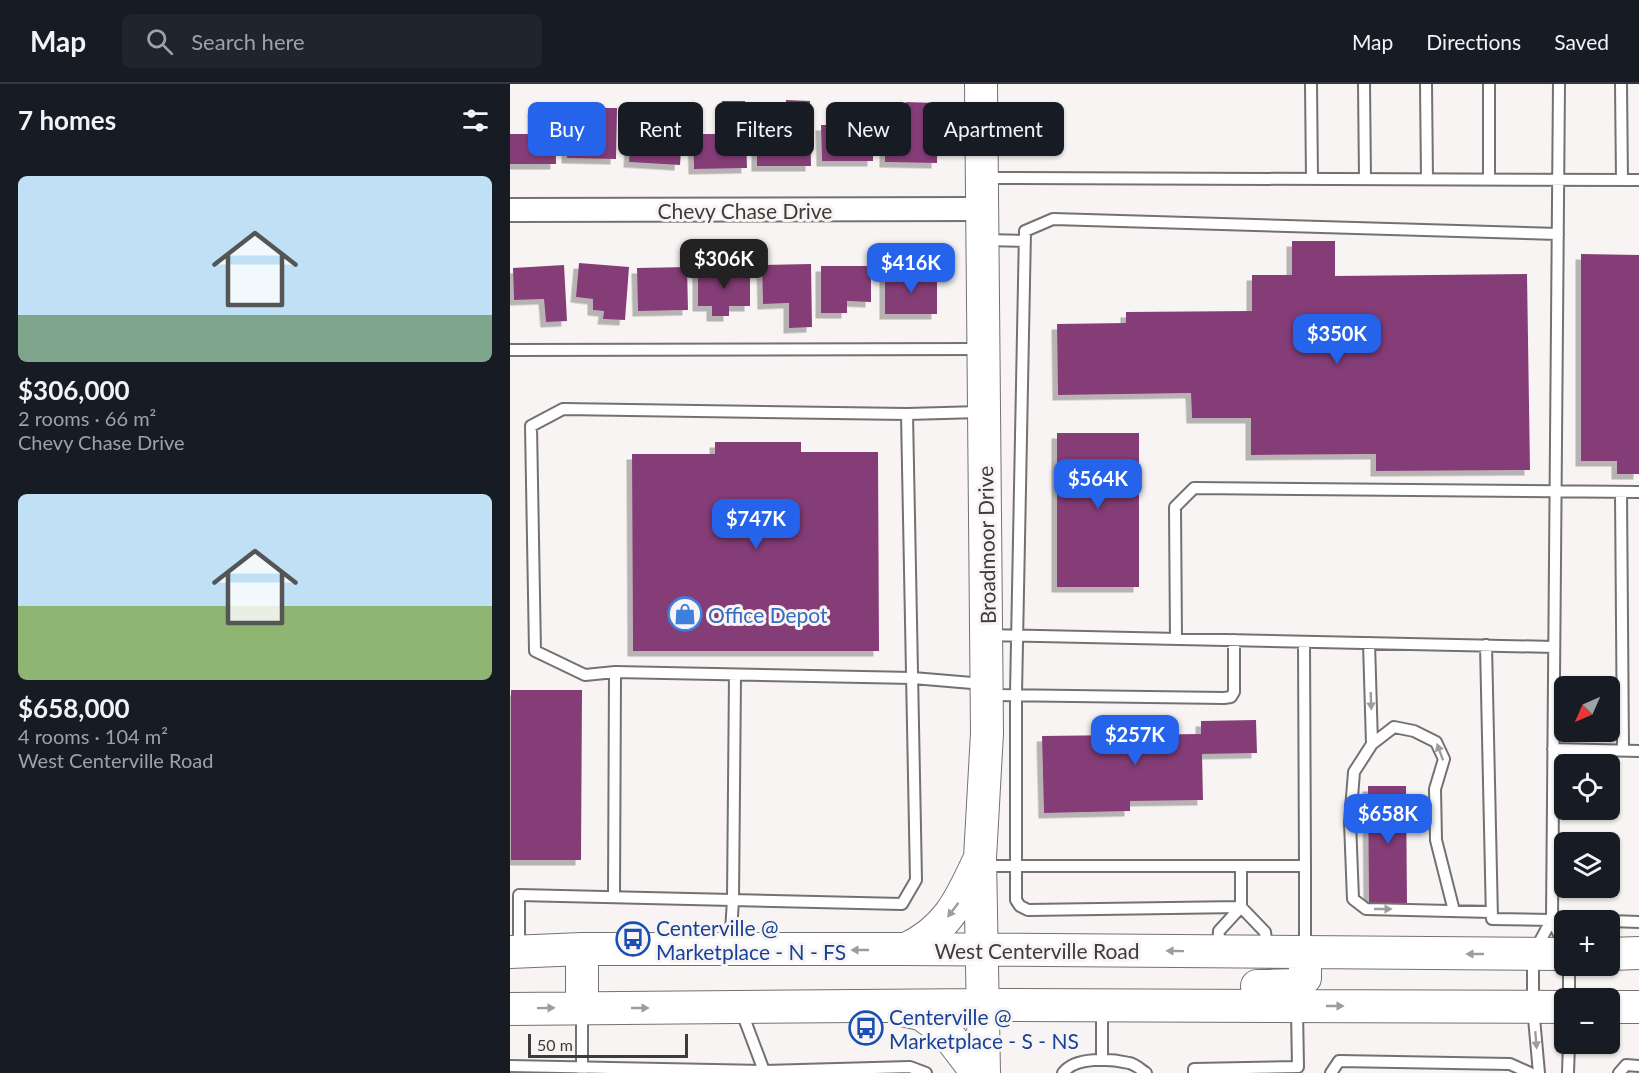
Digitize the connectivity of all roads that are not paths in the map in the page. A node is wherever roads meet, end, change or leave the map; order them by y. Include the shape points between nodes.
1 (981, 84) edge
2 (1311, 84) edge
3 (1364, 84) edge
4 (1426, 84) edge
5 (1489, 84) edge
6 (1559, 84) edge
7 (1621, 84) edge
8 (1312, 179) junction
9 (1365, 179) junction
10 (1427, 179) junction
11 (1489, 179) junction
12 (1558, 179) junction
13 (1622, 180) junction
14 (1639, 180) edge
15 (981, 194) junction
16 (510, 210) edge
17 (1558, 234) junction
18 (981, 240) junction
19 (1024, 241) junction
20 (983, 349) junction
21 (510, 350) edge
22 (984, 412) junction
23 (908, 414) junction
24 (1556, 492) junction
25 (1621, 492) junction
26 (1639, 492) edge
27 (986, 635) junction
28 (1017, 636) junction
29 (1176, 639) junction
30 (1234, 640) junction
31 (1304, 642) junction
32 (1369, 643) junction
33 (1486, 645) junction
34 (1554, 647) junction
35 (615, 672) junction
36 (735, 675) junction
37 (913, 678) junction
38 (997, 691) junction
39 (1372, 744) junction
40 (1553, 749) junction
41 (1623, 750) junction
42 (1639, 751) edge
43 (980, 862) junction
44 (1016, 866) junction
45 (1241, 866) junction
46 (1305, 866) junction
47 (614, 897) junction
48 (733, 900) junction
49 (1241, 907) junction
50 (1454, 911) junction
51 (1492, 912) junction
52 (1552, 919) junction
53 (1620, 921) edge
54 (1639, 922) edge
55 (1554, 924) edge
56 (906, 949) junction
57 (582, 950) junction
58 (981, 950) junction
59 (730, 951) junction
60 (515, 952) edge
61 (1218, 952) junction
62 (1267, 952) junction
63 (1305, 952) junction
64 (1639, 953) edge
65 (1533, 954) junction
66 (1554, 954) edge
67 (1620, 954) edge
68 (983, 1005) junction
69 (887, 1006) junction
70 (1102, 1006) junction
71 (1210, 1006) junction
72 (1297, 1006) junction
73 (740, 1007) junction
74 (1533, 1007) junction
75 (1554, 1007) edge
76 (1620, 1007) edge
77 (1639, 1007) edge
78 (582, 1008) junction
79 (510, 1009) edge
80 (1569, 1054) edge
81 (1102, 1060) junction
82 (510, 1066) edge
83 (1639, 1066) edge
84 (582, 1070) edge
85 (1278, 1070) edge
86 (764, 1072) edge
87 (926, 1073) edge
88 (976, 1073) edge
89 (984, 1073) edge
90 (1063, 1073) edge
91 (1146, 1073) edge
92 (1194, 1073) edge
93 (1331, 1073) edge
94 (1530, 1073) edge
95 (1539, 1073) edge
96 (1569, 1073) edge
97 (1619, 1073) edge

1 - 15 main road, Broadmoor Drive
2 - 8 lane
3 - 9 lane
4 - 10 lane
5 - 11 lane
6 - 12 lane
7 - 13 lane
8 - 9 lane
8 - 15 lane
9 - 10 lane
10 - 11 lane
11 - 12 lane
12 - 13 lane
12 - 17 lane
13 - 14 lane
15 - 16 street, Chevy Chase Drive
15 - 18 main road, Broadmoor Drive
17 - 19 lane via 1053,219 1025,231
17 - 24 lane
18 - 19 lane
18 - 20 main road, Broadmoor Drive
19 - 28 lane
20 - 21 lane
20 - 22 main road, Broadmoor Drive
22 - 23 lane
22 - 27 main road, Broadmoor Drive
23 - 35 lane via 563,409 531,426 535,651 585,675
23 - 37 lane
24 - 25 lane
24 - 29 lane via 1194,488 1175,507
24 - 34 lane
25 - 26 lane
25 - 41 lane
27 - 28 lane
27 - 38 main road, Broadmoor Drive
28 - 29 lane
28 - 38 lane
29 - 30 lane
30 - 31 lane
30 - 38 lane via 1231,697
31 - 32 lane
31 - 46 lane
32 - 33 lane
32 -> 39 lane
33 - 34 lane
33 - 51 lane
34 - 40 lane
35 - 36 lane
35 - 47 lane
36 - 37 lane
36 - 48 lane
37 - 38 lane
37 - 48 lane via 916,880 902,904
38 - 43 main road, Broadmoor Drive via 987,733
38 - 44 lane
50 -> 39 lane via 1436,840 1435,789 1444,759 1436,742 1394,727
39 -> 50 lane via 1354,772 1350,822 1353,899 1366,909
40 - 41 lane
40 - 52 lane
41 - 42 lane
43 - 44 lane
43 -> 56 main road via 961,899 940,927
43 - 58 main road, Broadmoor Drive
44 - 45 lane
44 - 49 lane via 1016,900 1028,910
45 - 46 lane
45 - 49 lane
46 - 63 lane
47 - 48 lane
47 - 60 lane via 519,895
48 - 59 lane
49 - 61 lane via 1219,931
49 - 62 lane via 1265,932
50 - 51 lane
51 - 52 lane via 1492,919
52 - 55 lane
52 - 65 lane
53 - 54 lane
56 - 58 main road, West Centerville Road
56 -> 59 main road, West Centerville Road
57 - 59 main road, West Centerville Road
57 - 60 main road, West Centerville Road
57 - 78 main road
61 -> 58 main road, West Centerville Road
58 - 68 main road, Broadmoor Drive
61 - 62 main road, West Centerville Road
62 - 63 main road, West Centerville Road
65 -> 63 main road, West Centerville Road
63 - 71 main road via 1305,978 1298,985 1243,987
64 - 67 main road
65 - 66 main road, West Centerville Road
65 - 74 lane
68 - 69 main road
68 - 70 main road
68 - 89 main road, Broadmoor Drive
69 - 73 main road
69 - 88 main road via 921,1014 946,1032
70 - 71 main road
70 - 81 lane
71 - 72 main road
72 -> 74 main road
72 - 85 lane via 1298,1067
78 -> 73 main road
73 - 86 lane
74 - 75 main road
74 -> 95 lane
76 - 77 main road
79 -> 78 main road
78 - 84 lane
80 - 96 lane
81 - 90 lane via 1090,1059
81 - 91 lane via 1131,1063
82 - 84 lane
83 - 97 lane via 1626,1065
84 - 86 lane
85 - 92 lane via 1194,1069
86 - 87 lane via 910,1067
93 - 94 lane via 1339,1061 1510,1064

